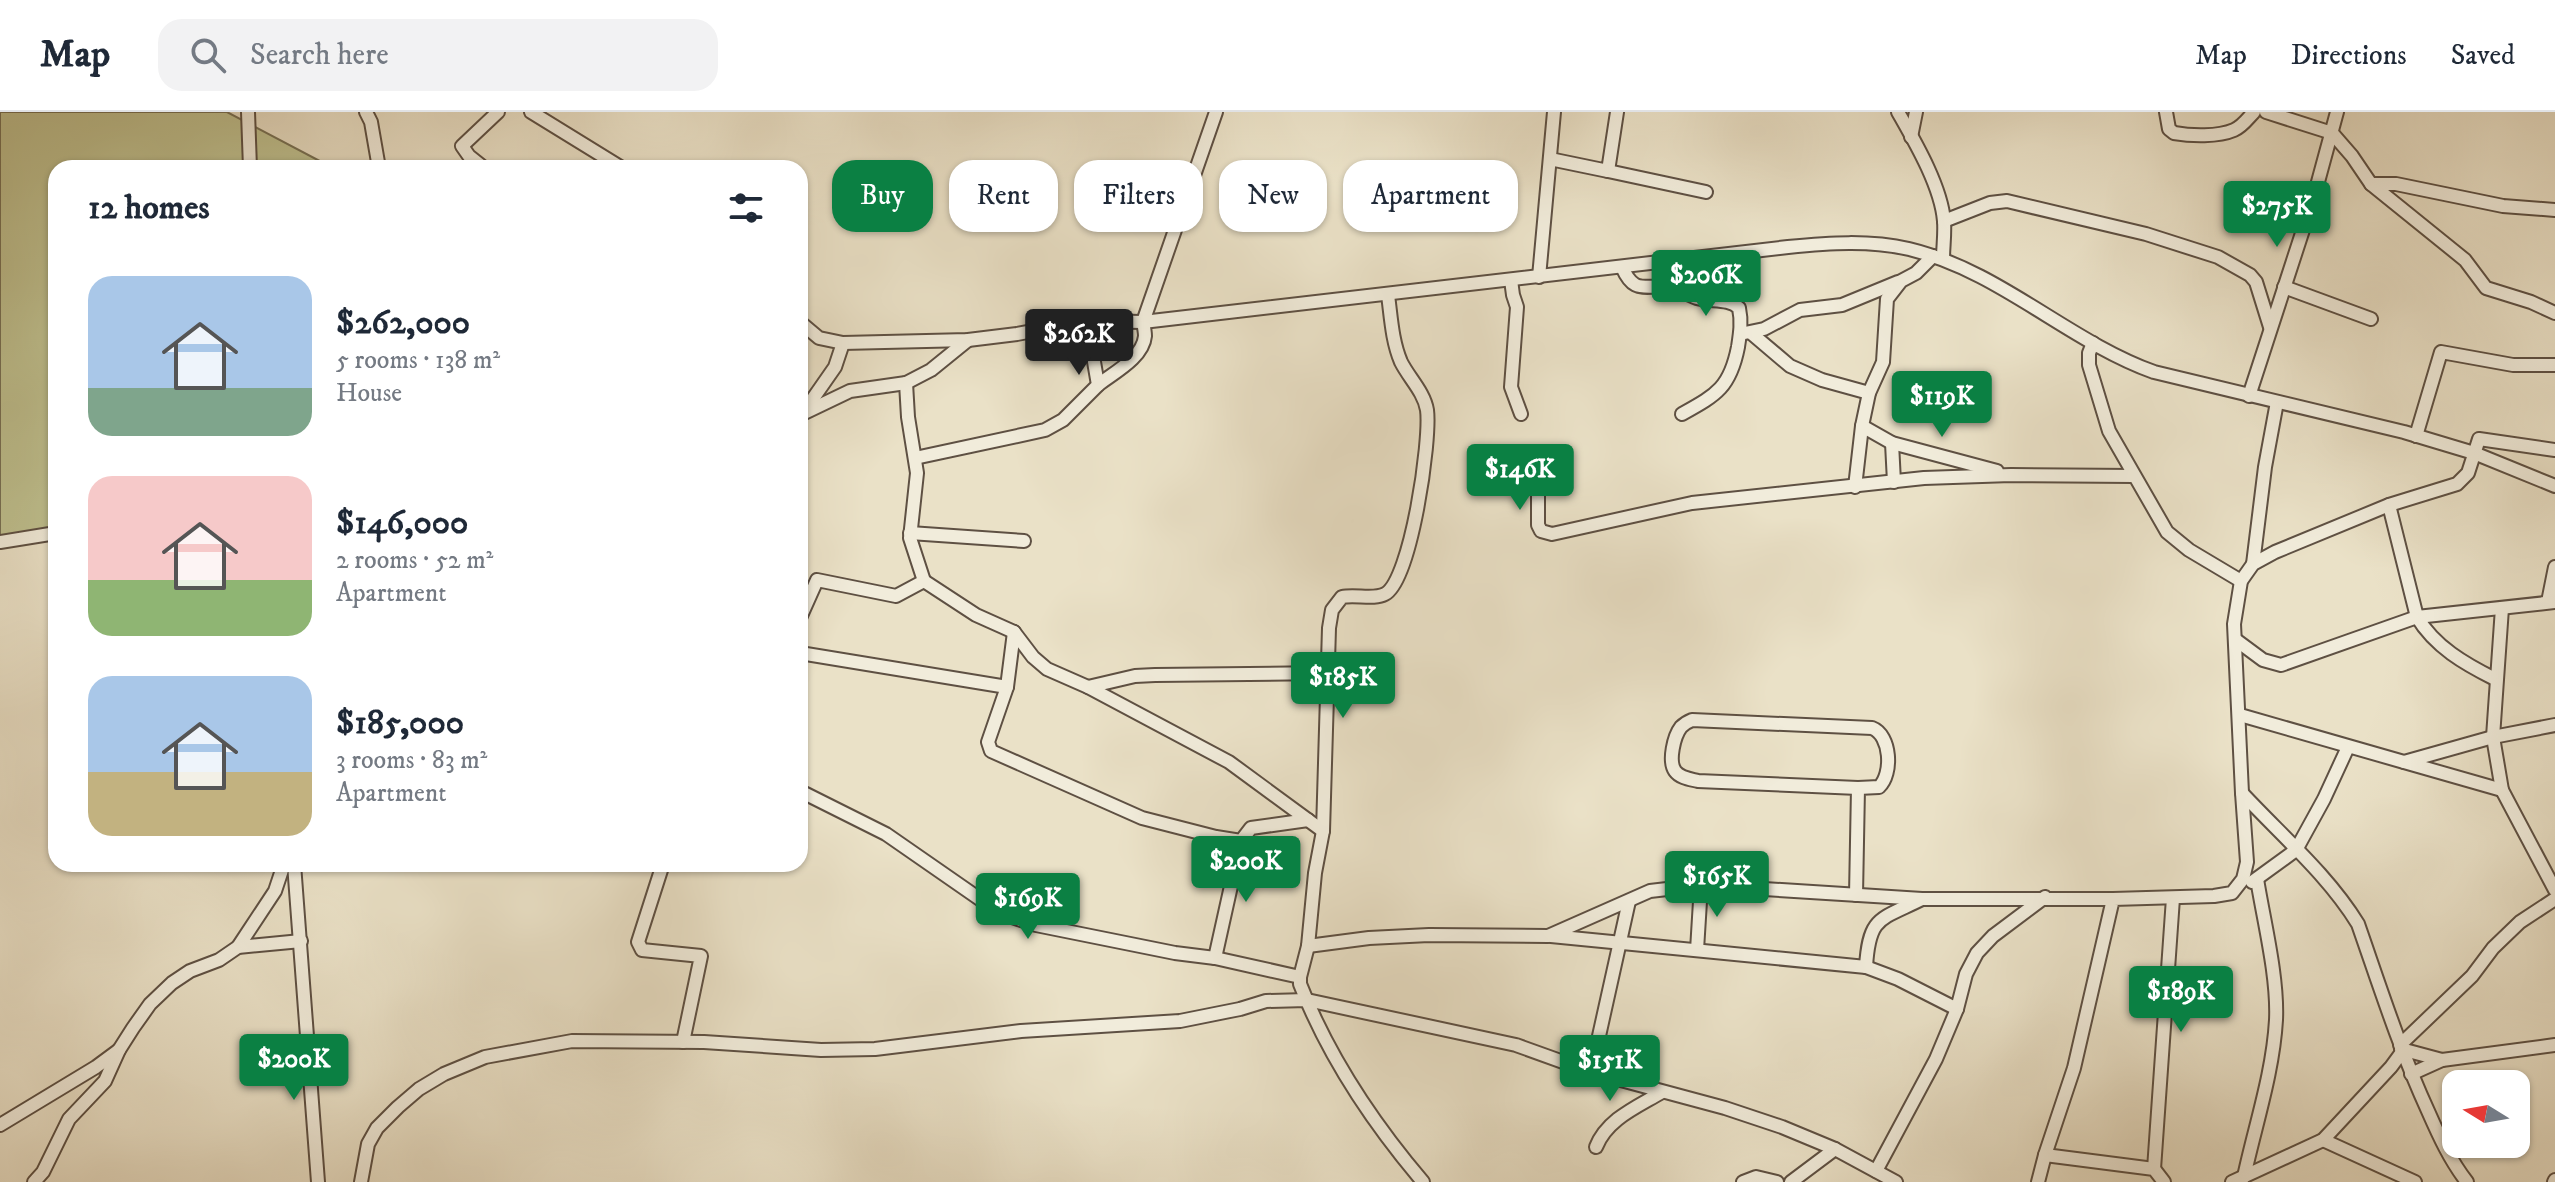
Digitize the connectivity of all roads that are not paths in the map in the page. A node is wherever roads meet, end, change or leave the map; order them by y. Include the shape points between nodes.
1 (248, 112) edge
2 (366, 112) edge
3 (498, 112) edge
4 (531, 112) edge
5 (1216, 112) edge
6 (1554, 112) edge
7 (1617, 112) edge
8 (1898, 112) edge
9 (1916, 112) edge
10 (2166, 112) edge
11 (2254, 112) edge
12 (2266, 112) edge
13 (2337, 112) edge
14 (2332, 133) junction
15 (1911, 137) junction
16 (1550, 159) junction
17 (250, 160) edge
18 (378, 160) edge
19 (474, 160) edge
20 (609, 160) edge
21 (1608, 171) junction
22 (2371, 184) junction
23 (1706, 192) dead end
24 (2555, 210) edge
25 (1944, 221) junction
26 (1938, 258) junction
27 (1622, 267) junction
28 (1539, 277) junction
29 (1511, 280) junction
30 (1901, 281) junction
31 (2284, 287) junction
32 (1388, 295) junction
33 (2555, 313) edge
34 (2371, 319) dead end
35 (1087, 321) junction
36 (1143, 322) junction
37 (2270, 327) junction
38 (808, 329) edge
39 (1746, 333) junction
40 (968, 340) junction
41 (843, 343) junction
42 (2093, 343) junction
43 (2555, 365) edge
44 (906, 383) junction
45 (1098, 385) junction
46 (1869, 393) junction
47 (2249, 396) junction
48 (2277, 402) junction
49 (808, 404) edge
50 (808, 411) edge
51 (1521, 414) dead end
52 (1682, 414) dead end
53 (1862, 426) junction
54 (2416, 436) junction
55 (1892, 443) junction
56 (2555, 450) edge
57 (2474, 453) junction
58 (915, 458) junction
59 (2011, 475) junction
60 (2134, 476) junction
61 (1894, 482) junction
62 (1538, 483) dead end
63 (2555, 486) edge
64 (1855, 487) junction
65 (2389, 505) junction
66 (910, 533) junction
67 (48, 534) edge
68 (1024, 541) dead end
69 (0, 542) edge
70 (2253, 564) junction
71 (2555, 567) edge
72 (924, 581) junction
73 (2241, 581) junction
74 (808, 600) edge
75 (2552, 602) edge
76 (2502, 608) junction
77 (2417, 617) junction
78 (1014, 632) junction
79 (2236, 640) junction
80 (808, 654) edge
81 (1326, 673) junction
82 (2495, 679) junction
83 (1007, 687) junction
84 (1088, 687) junction
85 (2240, 715) junction
86 (2555, 725) edge
87 (2493, 737) junction
88 (2348, 747) junction
89 (2404, 762) junction
90 (1858, 788) junction
91 (2502, 790) junction
92 (2242, 793) junction
93 (808, 795) edge
94 (1308, 820) junction
95 (1323, 831) junction
96 (1241, 841) junction
97 (2296, 850) junction
98 (281, 872) edge
99 (295, 872) edge
100 (660, 872) edge
101 (2257, 879) junction
102 (1701, 885) junction
103 (2555, 890) edge
104 (2232, 893) junction
105 (1856, 895) junction
106 (2045, 897) junction
107 (2173, 898) junction
108 (1922, 899) junction
109 (2113, 899) junction
110 (2555, 899) edge
111 (1629, 901) junction
112 (1548, 936) junction
113 (301, 941) junction
114 (1618, 944) junction
115 (1308, 946) junction
116 (238, 947) junction
117 (1697, 950) junction
118 (1215, 958) junction
119 (1866, 967) junction
120 (1300, 977) junction
121 (1307, 1000) junction
122 (1957, 1009) junction
123 (683, 1042) junction
124 (2555, 1045) edge
125 (2401, 1049) junction
126 (119, 1050) junction
127 (2442, 1060) junction
128 (2391, 1067) junction
129 (1591, 1072) junction
130 (2410, 1073) junction
131 (1662, 1092) junction
132 (0, 1125) edge
133 (2323, 1140) junction
134 (1596, 1147) dead end
135 (1835, 1149) junction
136 (2045, 1155) junction
137 (2154, 1169) junction
138 (1876, 1171) junction
139 (2238, 1180) edge
140 (34, 1182) edge
141 (318, 1182) edge
142 (361, 1182) edge
143 (1423, 1182) edge
144 (1743, 1182) edge
145 (1777, 1182) edge
146 (1791, 1182) edge
147 (1896, 1182) edge
148 (2038, 1182) edge
149 (2164, 1182) edge
150 (2415, 1182) edge
151 (2467, 1182) edge

1 - 17 street
2 - 18 street
3 - 19 street via 462,146
4 - 20 street
5 - 36 street
6 - 16 street
7 - 21 street
8 - 15 street
9 - 15 street
10 - 11 street via 2169,129 2178,135 2234,130
12 - 14 street
13 - 14 street
14 - 22 street
14 - 31 street
15 - 25 street
16 - 21 street
16 - 28 street
21 - 23 street
22 - 24 street
22 - 33 street via 2465,260 2486,288
25 - 26 street
25 - 37 street via 2007,201 2188,246 2250,275
26 - 27 street via 1890,246 1837,242
26 - 30 street
26 - 42 street via 2000,287
27 - 28 street
27 - 39 street via 1638,287 1673,288 1702,300 1736,304
28 - 29 street
29 - 32 street
29 - 51 street via 1517,307 1511,387
30 - 39 street via 1842,305 1800,310
30 - 46 street via 1887,299 1883,362
31 - 34 street
31 - 37 street
32 - 36 street
32 - 81 street via 1395,345 1427,409 1424,467 1403,566 1387,593 1337,601
35 - 36 street
35 - 40 street
35 - 45 street
36 - 45 street via 1145,336 1138,351
37 - 47 street
38 - 41 street via 819,338
39 - 46 street via 1790,366
39 - 52 street via 1731,375 1709,399
40 - 41 street
40 - 44 street
41 - 49 street via 835,367
42 - 47 street via 2154,372
42 - 60 street via 2088,359 2100,404
43 - 54 street via 2513,365 2441,352
44 - 50 street via 850,391
44 - 58 street
45 - 58 street via 1050,428
46 - 53 street
47 - 48 street
48 - 54 street
48 - 70 street
53 - 55 street
53 - 64 street
54 - 57 street
55 - 59 street
55 - 61 street
56 - 57 street via 2481,439
57 - 63 street
57 - 65 street via 2468,473 2457,484
58 - 66 street
59 - 60 street
59 - 61 street
60 - 73 street via 2175,540
61 - 64 street
62 - 64 street via 1538,525 1552,534 1692,503
65 - 70 street
65 - 77 street
66 - 68 street
66 - 72 street
67 - 69 street
70 - 73 street
71 - 75 street
72 - 74 street via 896,596 817,580
72 - 78 street
73 - 79 street
75 - 76 street
76 - 77 street
76 - 82 street
77 - 79 street via 2281,665 2263,660
77 - 82 street via 2452,655
78 - 83 street
78 - 84 street via 1039,663
79 - 85 street
80 - 83 street
81 - 84 street via 1135,676
81 - 95 street
82 - 87 street
83 - 96 street via 988,742 991,751 1142,818
84 - 94 street via 1229,762
85 - 88 street
85 - 92 street
86 - 87 street
87 - 89 street
87 - 91 street
88 - 89 street
88 - 97 street
89 - 91 street
90 - 90 street via 1879,787 1887,775 1879,730 1692,720 1676,736 1672,767 1683,777
90 - 105 street
91 - 103 street
92 - 97 street
92 - 104 street via 2247,862
93 - 118 street via 886,834 1009,916
94 - 95 street
94 - 96 street via 1251,828
95 - 115 street
96 - 118 street
97 - 101 street
97 - 125 street via 2358,924
98 - 116 street via 275,891
99 - 113 street
100 - 123 street via 638,942 642,950 701,956
101 - 104 street
101 - 139 street via 2276,1019 2272,1054
102 - 105 street
102 - 111 street via 1650,891
102 - 117 street
104 - 107 street
105 - 108 street
106 - 108 street
106 - 109 street
106 - 122 street via 1977,953
107 - 109 street
107 - 137 street
108 - 119 street via 1877,923 1870,933
109 - 136 street via 2074,1068
110 - 125 street via 2493,948
111 - 112 street
111 - 114 street
112 - 114 street
112 - 115 street via 1429,935
113 - 116 street
113 - 141 street
114 - 117 street
114 - 129 street
115 - 120 street
116 - 126 street via 172,983 150,1004
117 - 119 street
118 - 120 street
119 - 122 street
120 - 121 street
121 - 123 street via 1266,1001 1180,1021 1021,1031 875,1049
121 - 129 street via 1516,1045
121 - 143 street via 1352,1090
122 - 138 street
123 - 142 street via 562,1042 466,1063 419,1089 377,1128 368,1144
124 - 127 street
125 - 127 street
125 - 128 street
125 - 130 street
126 - 132 street
126 - 140 street via 105,1081 69,1119
127 - 130 street
128 - 130 street
128 - 133 street
129 - 131 street
130 - 151 street
131 - 134 street via 1610,1124
131 - 135 street via 1754,1117
133 - 139 street
133 - 150 street
135 - 138 street
135 - 146 street
136 - 137 street
136 - 148 street
137 - 149 street
138 - 147 street
144 - 145 street via 1756,1177

